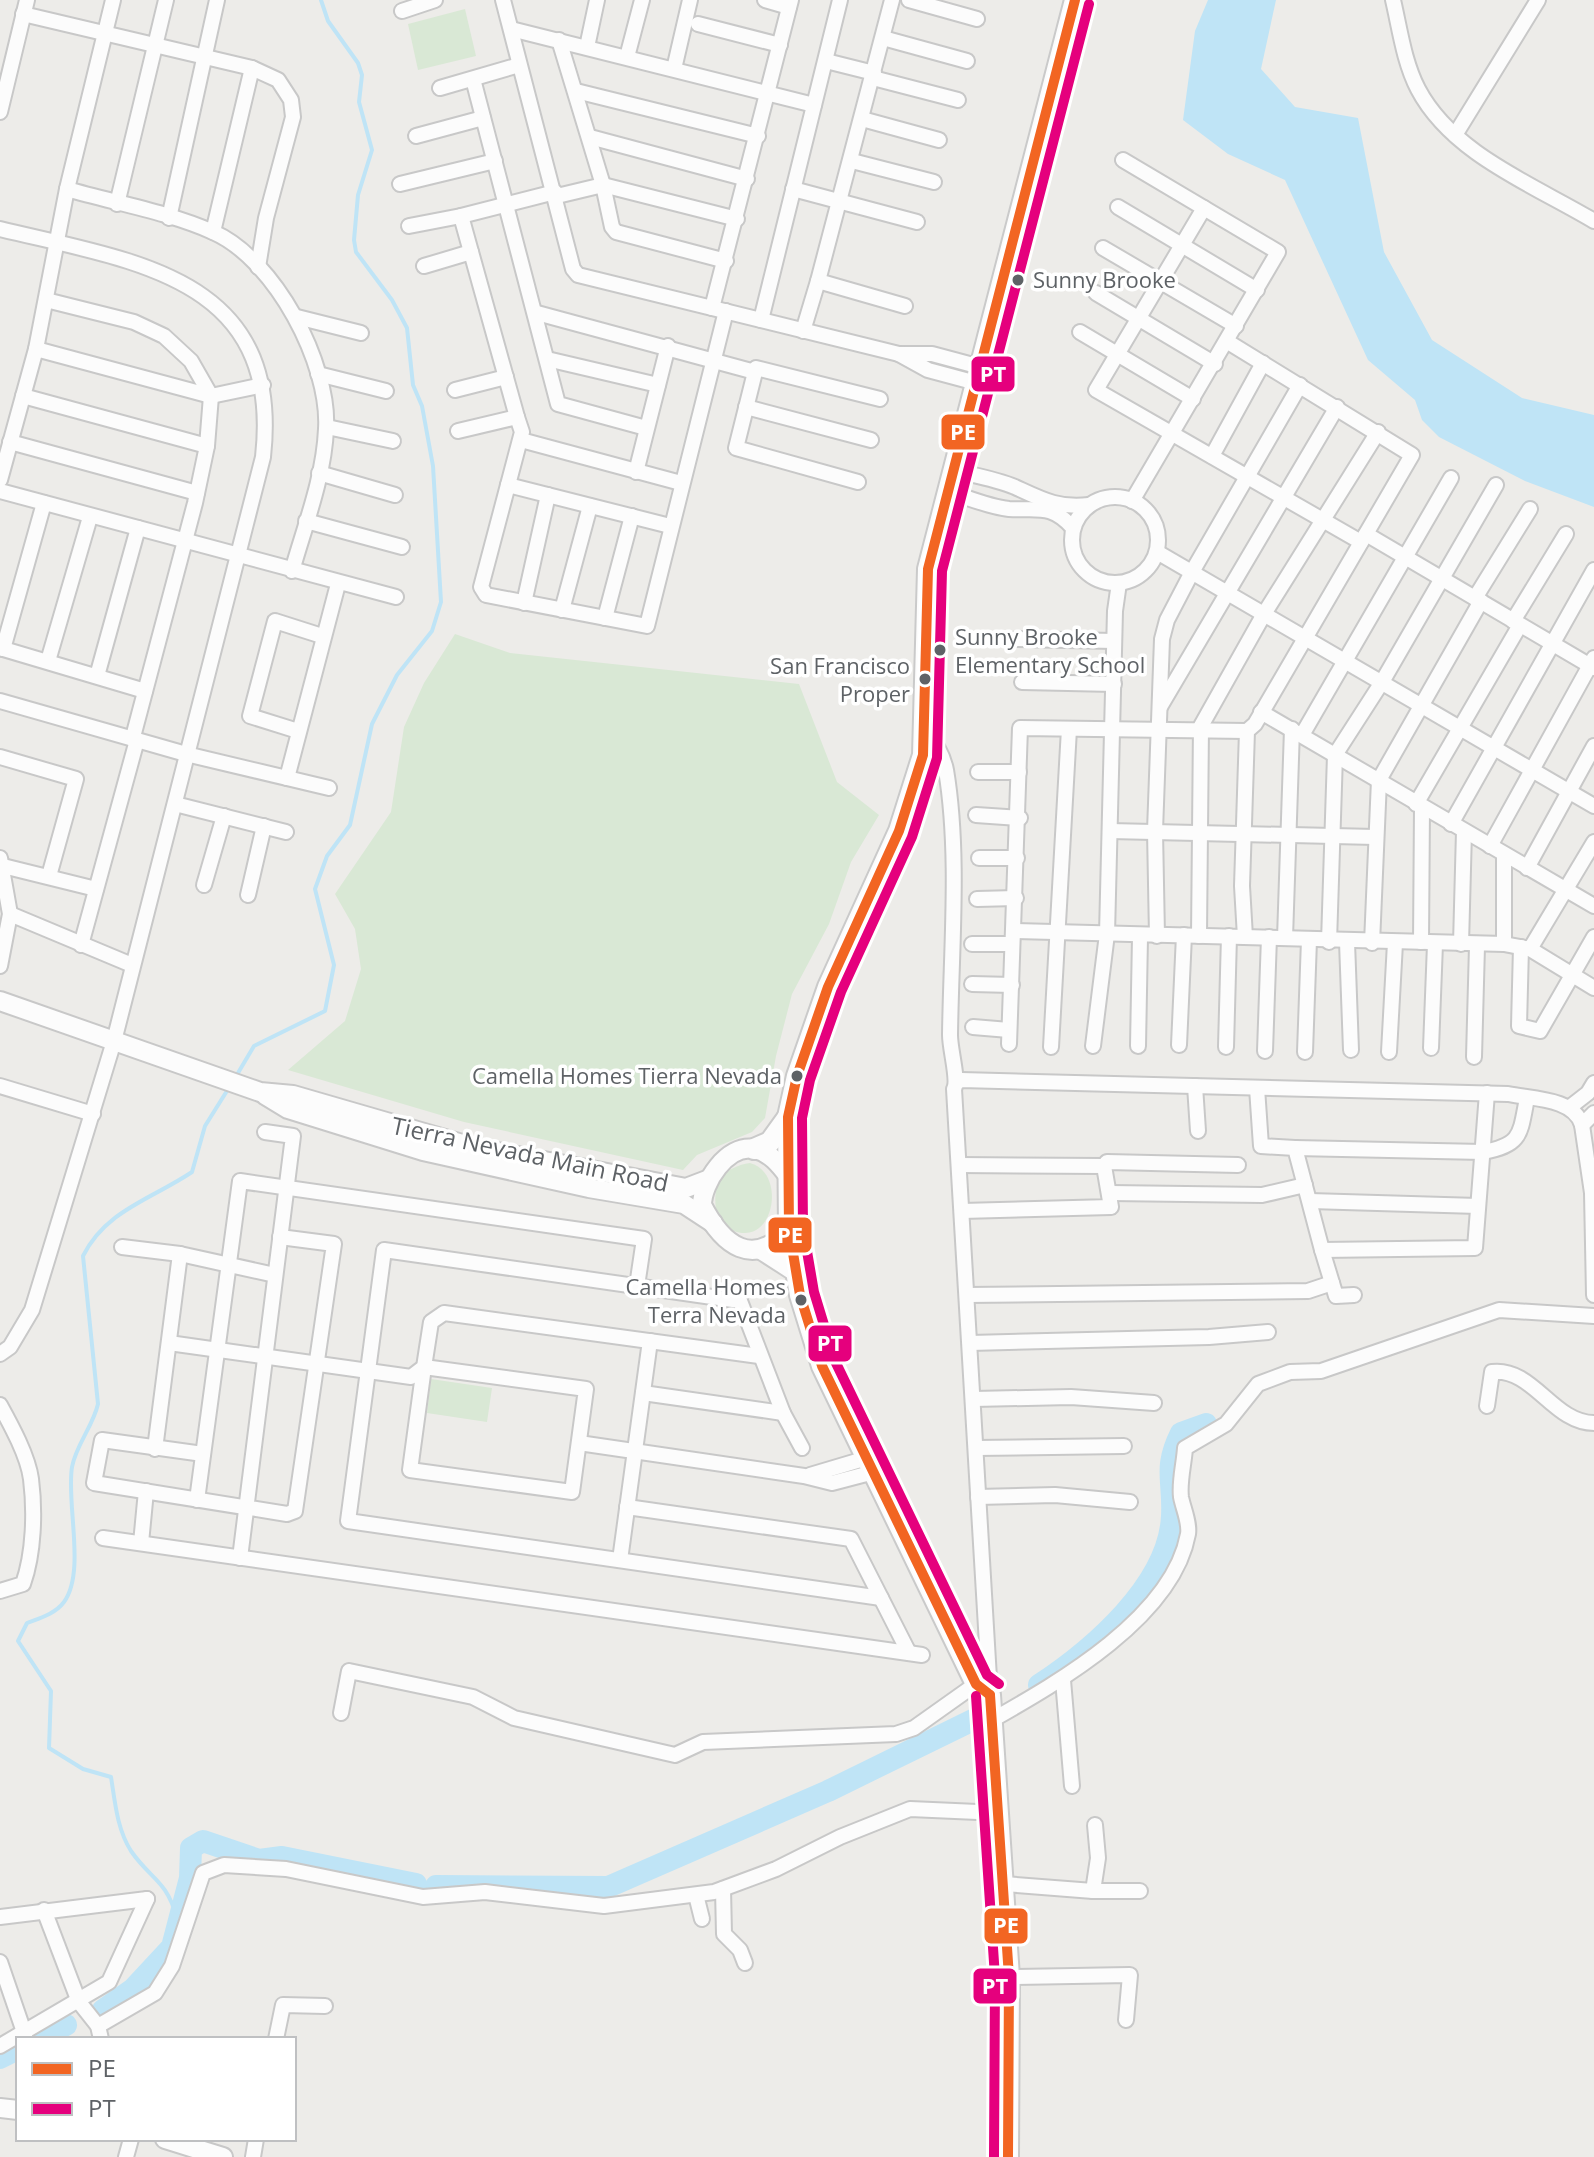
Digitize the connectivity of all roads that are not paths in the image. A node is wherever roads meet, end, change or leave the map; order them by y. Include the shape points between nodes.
1 (113, 0) edge
2 (166, 0) edge
3 (217, 0) edge
4 (435, 0) edge
5 (503, 0) edge
6 (597, 0) edge
7 (642, 0) edge
8 (690, 0) edge
9 (765, 0) edge
10 (840, 0) edge
11 (892, 0) edge
12 (909, 0) edge
13 (1075, 0) edge
14 (1393, 0) edge
15 (1538, 0) edge
16 (790, 3) edge
17 (25, 7) edge
18 (402, 11) dead end
19 (977, 19) dead end
20 (698, 24) dead end
21 (511, 29) junction
22 (105, 33) junction
23 (883, 38) junction
24 (559, 40) junction
25 (156, 45) junction
26 (780, 45) junction
27 (587, 47) junction
28 (204, 56) junction
29 (627, 57) junction
30 (826, 61) junction
31 (967, 61) dead end
32 (519, 65) junction
33 (252, 68) junction
34 (674, 69) junction
35 (873, 76) junction
36 (473, 79) junction
37 (440, 88) dead end
38 (576, 91) junction
39 (768, 92) junction
40 (958, 100) dead end
41 (814, 105) junction
42 (0, 112) edge
43 (483, 118) junction
44 (862, 119) junction
45 (1455, 135) junction
46 (416, 136) dead end
47 (758, 136) junction
48 (590, 137) junction
49 (939, 140) dead end
50 (1123, 160) dead end
51 (495, 161) junction
52 (852, 161) junction
53 (747, 179) junction
54 (934, 182) dead end
55 (400, 184) dead end
56 (603, 185) junction
57 (67, 189) junction
58 (793, 189) junction
59 (556, 194) junction
60 (841, 201) junction
61 (117, 204) junction
62 (506, 204) junction
63 (1118, 207) dead end
64 (1204, 208) junction
65 (461, 216) junction
66 (1592, 216) edge
67 (169, 218) junction
68 (737, 219) junction
69 (917, 222) dead end
70 (409, 226) dead end
71 (0, 229) edge
72 (213, 232) junction
73 (56, 244) junction
74 (1181, 244) junction
75 (1103, 248) dead end
76 (471, 252) junction
77 (726, 261) junction
78 (424, 266) dead end
79 (258, 267) junction
80 (1160, 280) junction
81 (818, 281) junction
82 (1257, 290) junction
83 (1096, 293) dead end
84 (46, 300) junction
85 (905, 306) dead end
86 (719, 310) junction
87 (537, 313) junction
88 (297, 317) junction
89 (1139, 318) junction
90 (761, 320) junction
91 (1236, 326) junction
92 (803, 331) junction
93 (1080, 332) dead end
94 (361, 333) dead end
95 (1228, 342) junction
96 (668, 346) junction
97 (36, 349) junction
98 (1117, 354) junction
99 (547, 359) junction
100 (713, 359) junction
101 (1263, 363) junction
102 (1215, 364) junction
103 (755, 372) junction
104 (318, 374) junction
105 (982, 376) junction
106 (506, 377) junction
107 (263, 385) junction
108 (658, 385) junction
109 (1300, 385) junction
110 (455, 390) dead end
111 (386, 391) dead end
112 (23, 396) junction
113 (211, 396) junction
114 (880, 399) dead end
115 (1193, 399) junction
116 (746, 407) junction
117 (1337, 407) junction
118 (517, 417) junction
119 (327, 427) junction
120 (646, 428) junction
121 (458, 431) dead end
122 (1378, 432) junction
123 (1172, 433) junction
124 (521, 440) junction
125 (871, 440) dead end
126 (393, 441) dead end
127 (10, 442) junction
128 (207, 446) junction
129 (1212, 456) junction
130 (957, 471) junction
131 (636, 472) junction
132 (319, 473) junction
133 (1248, 476) junction
134 (1451, 478) dead end
135 (0, 480) edge
136 (858, 482) dead end
137 (681, 483) junction
138 (508, 485) junction
139 (1496, 485) dead end
140 (0, 491) edge
141 (197, 493) junction
142 (952, 493) junction
143 (395, 495) dead end
144 (548, 495) junction
145 (1286, 498) junction
146 (1132, 501) junction
147 (44, 503) junction
148 (1089, 505) junction
149 (590, 506) junction
150 (1530, 509) dead end
151 (632, 516) junction
152 (90, 517) junction
153 (1324, 520) junction
154 (306, 521) junction
155 (670, 526) junction
156 (138, 528) junction
157 (1073, 528) junction
158 (1566, 534) dead end
159 (1363, 538) junction
160 (185, 542) junction
161 (402, 547) dead end
162 (1157, 552) junction
163 (237, 556) junction
164 (1403, 557) junction
165 (1594, 570) edge
166 (292, 571) junction
167 (1192, 572) junction
168 (1442, 579) junction
169 (1119, 583) junction
170 (338, 584) junction
171 (1230, 594) junction
172 (396, 597) dead end
173 (1478, 600) junction
174 (524, 603) junction
175 (562, 610) junction
176 (1264, 614) junction
177 (605, 618) junction
178 (1517, 623) junction
179 (322, 636) junction
180 (1305, 637) junction
181 (1017, 639) dead end
182 (1114, 641) junction
183 (1552, 644) junction
184 (1, 648) edge
185 (1345, 660) junction
186 (48, 661) junction
187 (1593, 663) edge
188 (97, 676) junction
189 (1022, 682) dead end
190 (1382, 682) junction
191 (1114, 684) junction
192 (145, 691) junction
193 (0, 701) edge
194 (1419, 704) junction
195 (1159, 708) junction
196 (1261, 712) junction
197 (926, 724) junction
198 (1460, 727) junction
199 (1069, 729) junction
200 (1113, 730) junction
201 (1200, 730) junction
202 (298, 731) junction
203 (1159, 731) junction
204 (1247, 731) junction
205 (1297, 732) junction
206 (135, 739) junction
207 (1594, 746) edge
208 (1496, 749) junction
209 (186, 754) junction
210 (1335, 755) junction
211 (0, 757) edge
212 (1531, 770) junction
213 (978, 772) dead end
214 (1019, 772) junction
215 (287, 778) junction
216 (1379, 780) junction
217 (329, 788) dead end
218 (1569, 791) junction
219 (175, 804) junction
220 (1419, 806) junction
221 (1594, 806) edge
222 (976, 815) dead end
223 (224, 816) junction
224 (1020, 818) junction
225 (264, 826) junction
226 (1458, 828) junction
227 (1110, 831) junction
228 (1155, 831) junction
229 (286, 832) dead end
230 (1198, 832) junction
231 (1243, 833) junction
232 (1288, 834) junction
233 (1330, 835) junction
234 (1375, 837) junction
235 (1594, 842) edge
236 (1490, 846) junction
237 (1504, 854) junction
238 (979, 858) dead end
239 (1017, 858) junction
240 (1, 862) edge
241 (1527, 868) junction
242 (49, 876) junction
243 (204, 885) dead end
244 (96, 889) junction
245 (1567, 890) junction
246 (248, 895) dead end
247 (1016, 898) junction
248 (977, 899) dead end
249 (1594, 906) edge
250 (10, 914) junction
251 (1057, 933) junction
252 (1107, 934) junction
253 (1191, 935) junction
254 (1157, 936) junction
255 (1229, 936) junction
256 (1140, 937) junction
257 (1245, 937) junction
258 (1269, 937) junction
259 (1594, 937) edge
260 (1013, 938) junction
261 (1285, 938) junction
262 (1309, 940) junction
263 (1329, 942) junction
264 (1347, 942) junction
265 (1372, 943) junction
266 (1395, 943) junction
267 (1428, 943) junction
268 (972, 944) dead end
269 (1461, 944) junction
270 (1504, 944) junction
271 (81, 945) junction
272 (1477, 946) junction
273 (1525, 948) junction
274 (132, 965) junction
275 (0, 966) edge
276 (1572, 974) junction
277 (972, 984) dead end
278 (1012, 985) junction
279 (1594, 988) edge
280 (2, 999) edge
281 (973, 1027) dead end
282 (114, 1041) junction
283 (1179, 1045) dead end
284 (1093, 1046) dead end
285 (1138, 1046) dead end
286 (1051, 1047) dead end
287 (1226, 1047) dead end
288 (1431, 1048) dead end
289 (1351, 1050) dead end
290 (1265, 1051) dead end
291 (1305, 1052) dead end
292 (1389, 1052) dead end
293 (1474, 1057) dead end
294 (958, 1082) junction
295 (1594, 1083) edge
296 (0, 1086) edge
297 (1195, 1086) junction
298 (1257, 1088) junction
299 (255, 1090) junction
300 (1487, 1093) junction
301 (1527, 1098) junction
302 (1570, 1107) junction
303 (1594, 1113) edge
304 (93, 1114) junction
305 (788, 1117) junction
306 (1582, 1125) junction
307 (1198, 1131) dead end
308 (265, 1132) dead end
309 (1295, 1148) junction
310 (754, 1149) junction
311 (1483, 1152) junction
312 (1590, 1152) edge
313 (959, 1165) junction
314 (1238, 1165) dead end
315 (1104, 1166) junction
316 (789, 1177) junction
317 (707, 1180) junction
318 (1305, 1185) junction
319 (287, 1187) junction
320 (1110, 1193) junction
321 (1593, 1193) edge
322 (1310, 1201) junction
323 (1478, 1206) junction
324 (962, 1211) junction
325 (713, 1223) junction
326 (789, 1229) junction
327 (1593, 1236) edge
328 (280, 1237) junction
329 (122, 1247) dead end
330 (763, 1250) junction
331 (1322, 1250) junction
332 (180, 1254) junction
333 (229, 1264) junction
334 (794, 1270) junction
335 (275, 1275) junction
336 (1594, 1280) edge
337 (1332, 1283) junction
338 (637, 1286) junction
339 (967, 1295) junction
340 (1354, 1295) dead end
341 (1594, 1295) edge
342 (1594, 1316) edge
343 (1268, 1332) dead end
344 (650, 1341) junction
345 (169, 1343) junction
346 (970, 1343) junction
347 (218, 1350) junction
348 (0, 1354) edge
349 (759, 1356) junction
350 (265, 1357) junction
351 (318, 1364) junction
352 (424, 1367) junction
353 (368, 1371) junction
354 (643, 1393) junction
355 (974, 1399) junction
356 (1154, 1403) dead end
357 (1487, 1406) dead end
358 (783, 1413) junction
359 (2, 1414) edge
360 (1594, 1423) edge
361 (579, 1443) junction
362 (1124, 1446) dead end
363 (802, 1448) dead end
364 (976, 1448) junction
365 (155, 1449) junction
366 (635, 1451) junction
367 (203, 1454) junction
368 (870, 1465) junction
369 (146, 1491) junction
370 (978, 1497) junction
371 (197, 1500) junction
372 (1130, 1502) dead end
373 (245, 1506) junction
374 (627, 1507) junction
375 (103, 1538) dead end
376 (141, 1543) junction
377 (240, 1558) junction
378 (620, 1560) junction
379 (0, 1591) edge
380 (881, 1598) junction
381 (1063, 1680) junction
382 (983, 1690) junction
383 (341, 1713) dead end
384 (992, 1720) junction
385 (1072, 1786) dead end
386 (1000, 1813) junction
387 (1095, 1825) dead end
388 (1004, 1884) junction
389 (723, 1889) junction
390 (1093, 1891) junction
391 (1140, 1891) dead end
392 (696, 1895) junction
393 (44, 1910) junction
394 (0, 1917) edge
395 (702, 1919) dead end
396 (0, 1962) edge
397 (745, 1963) dead end
398 (1009, 1977) junction
399 (79, 2002) junction
400 (325, 2006) dead end
401 (1126, 2020) dead end
402 (99, 2033) edge
403 (25, 2035) junction
404 (20, 2037) edge
405 (276, 2037) edge
406 (171, 2141) edge
407 (223, 2157) edge
408 (1008, 2157) edge

1 - 22 street
2 - 25 street
3 - 28 street
4 - 18 street
5 - 21 street
6 - 27 street
7 - 29 street
8 - 34 street
9 - 16 street
10 - 30 street
11 - 23 street
12 - 19 street
13 - 105 main road
14 - 45 street via 1418,89
15 - 45 street
16 - 26 street
17 - 22 street
17 - 42 street
20 - 26 street
21 - 24 street
21 - 32 street
22 - 25 street
22 - 57 street
23 - 31 street
23 - 35 street
24 - 27 street
24 - 38 street
25 - 28 street
25 - 61 street
26 - 39 street
27 - 29 street
28 - 33 street
28 - 67 street
29 - 34 street
30 - 35 street
30 - 41 street
32 - 36 street
32 - 59 street
33 - 72 street
33 - 79 street via 278,80 293,110
34 - 39 street
35 - 40 street
35 - 44 street
36 - 37 street
36 - 43 street
38 - 47 street
38 - 48 street
39 - 41 street
39 - 47 street
41 - 58 street
43 - 46 street
43 - 51 street
44 - 49 street
44 - 52 street
45 - 66 street
47 - 53 street
48 - 53 street
48 - 56 street
50 - 64 street
51 - 55 street
51 - 62 street
52 - 54 street
52 - 60 street
53 - 68 street
56 - 59 street
56 - 68 street
56 - 77 street via 616,232
57 - 61 street
57 - 73 street
58 - 60 street
58 - 90 street
59 - 62 street
59 - 86 street via 578,275
60 - 69 street
60 - 81 street
61 - 67 street
62 - 65 street
62 - 87 street
63 - 74 street
64 - 74 street
64 - 82 street via 1278,252
65 - 70 street
65 - 76 street
67 - 72 street
68 - 77 street
71 - 73 street
72 - 79 street
73 - 84 street
73 - 107 street via 187,283 235,326
74 - 80 street
74 - 82 street
75 - 80 street
76 - 78 street
76 - 106 street
77 - 86 street
79 - 88 street
80 - 89 street
80 - 91 street
81 - 85 street
81 - 92 street
82 - 91 street
83 - 89 street
84 - 97 street
84 - 113 street via 134,322 164,336 191,361
86 - 90 street
86 - 100 street
87 - 96 street
87 - 99 street
88 - 94 street
88 - 104 street
89 - 98 street
89 - 102 street
90 - 92 street
91 - 95 street
92 - 105 street via 899,354 932,354
93 - 98 street
95 - 101 street
95 - 102 street
96 - 100 street
96 - 108 street
97 - 112 street
97 - 113 street
98 - 115 street
98 - 123 street via 1096,390
99 - 108 street
99 - 120 street via 558,404
100 - 103 street
100 - 137 street
101 - 109 street
101 - 129 street
102 - 115 street
103 - 114 street via 756,368
103 - 116 street
104 - 111 street
104 - 119 street
105 - 130 main road
106 - 110 street
106 - 118 street
107 - 113 street
107 - 163 street via 263,457
108 - 120 street
109 - 117 street
109 - 133 street
112 - 127 street
112 - 128 street
113 - 128 street
115 - 123 street
116 - 125 street
116 - 136 street via 736,448
117 - 122 street
117 - 145 street
118 - 121 street
118 - 124 street
119 - 126 street
119 - 132 street
120 - 131 street
122 - 153 street
122 - 159 street via 1410,452 1412,460
123 - 129 street
123 - 146 street
124 - 131 street
124 - 138 street
127 - 135 street
127 - 141 street
128 - 141 street
129 - 133 street
130 - 142 main road
130 - 148 street via 1067,508
131 - 137 street
132 - 143 street
132 - 154 street
133 - 145 street
133 - 167 street
134 - 164 street
137 - 155 street
138 - 144 street
138 - 174 street via 481,587 486,595
139 - 168 street
140 - 147 street
141 - 160 street
142 - 157 street via 1010,509 1030,506 1063,516
142 - 197 main road via 938,572
144 - 149 street
144 - 174 street
145 - 153 street
145 - 171 street
146 - 148 street via 1110,497
146 - 162 street via 1151,516
147 - 152 street
147 - 184 street
148 - 157 street
149 - 151 street
149 - 175 street
150 - 173 street
151 - 155 street
151 - 177 street
152 - 156 street
152 - 186 street
153 - 159 street
153 - 176 street
154 - 161 street
154 - 166 street
155 - 177 street via 647,626
156 - 160 street
156 - 188 street
157 - 169 street via 1071,542 1082,568 1092,577
158 - 178 street
159 - 164 street
159 - 180 street
160 - 163 street
160 - 192 street
162 - 167 street
162 - 169 street via 1138,576
163 - 166 street
163 - 209 street
164 - 168 street
164 - 185 street
165 - 183 street
166 - 170 street
167 - 171 street
167 - 195 street via 1162,639
168 - 173 street
168 - 190 street
169 - 182 street
170 - 172 street
170 - 179 street
171 - 176 street
171 - 195 street
173 - 178 street
173 - 194 street
174 - 175 street
175 - 177 street
176 - 180 street
176 - 201 street
178 - 183 street
178 - 198 street
179 - 202 street
179 - 202 street via 275,621 250,716
180 - 185 street
180 - 196 street
181 - 182 street
182 - 191 street
183 - 187 street
183 - 208 street
184 - 186 street
185 - 190 street
185 - 205 street
186 - 188 street
187 - 212 street
188 - 192 street
189 - 191 street
190 - 194 street
190 - 210 street
191 - 200 street
192 - 206 street
193 - 206 street
194 - 198 street
194 - 216 street
195 - 203 street
196 - 204 street
196 - 205 street
197 - 294 street via 940,751 948,790 950,1044
197 - 305 main road via 916,782 899,831 828,987
198 - 208 street
198 - 220 street
199 - 200 street
199 - 214 street via 1020,728
199 - 251 street
200 - 203 street
200 - 227 street
201 - 203 street
201 - 204 street
201 - 230 street
202 - 215 street
203 - 228 street
204 - 231 street
205 - 210 street
205 - 232 street
206 - 209 street
206 - 244 street
207 - 218 street
208 - 212 street
208 - 226 street
209 - 215 street
209 - 219 street
210 - 216 street
210 - 233 street
211 - 242 street via 76,779
212 - 218 street
212 - 236 street
213 - 214 street
214 - 224 street
215 - 217 street
216 - 220 street
216 - 234 street
218 - 221 street
218 - 241 street
219 - 223 street
219 - 274 street
220 - 226 street
220 - 267 street
222 - 224 street
223 - 225 street
223 - 243 street
224 - 239 street
225 - 229 street
225 - 246 street
226 - 236 street
226 - 269 street
227 - 228 street
227 - 252 street
228 - 230 street
228 - 254 street
230 - 231 street
230 - 253 street
231 - 232 street
231 - 257 street
232 - 233 street
232 - 261 street
233 - 234 street
233 - 263 street
234 - 265 street
235 - 245 street
236 - 237 street
237 - 241 street
237 - 270 street
238 - 239 street
239 - 247 street
240 - 242 street
240 - 250 street
241 - 245 street
242 - 244 street
244 - 271 street
245 - 249 street
245 - 273 street
247 - 248 street
247 - 260 street
250 - 271 street
250 - 275 street
251 - 252 street
251 - 260 street
251 - 286 street
252 - 256 street
252 - 284 street
253 - 254 street
253 - 255 street
253 - 283 street
254 - 256 street
255 - 257 street
255 - 287 street
256 - 285 street
257 - 258 street
258 - 261 street
258 - 290 street
259 - 276 street
260 - 268 street
260 - 278 street
261 - 262 street
262 - 263 street
262 - 291 street
263 - 264 street
264 - 265 street
264 - 289 street
265 - 266 street
266 - 267 street
266 - 292 street
267 - 269 street
267 - 288 street
269 - 272 street
270 - 272 street
270 - 273 street
271 - 274 street
272 - 293 street
273 - 276 street
273 - 276 street via 1520,1027 1542,1030
274 - 282 street
276 - 279 street
277 - 278 street
278 - 281 street via 1009,1037
280 - 282 street, Tierra Nevada Main Road
282 - 299 street, Tierra Nevada Main Road
282 - 304 street
294 - 297 street
294 - 313 street via 954,1089
295 - 302 street
296 - 304 street
297 - 298 street
297 - 307 street
298 - 300 street
298 - 309 street via 1261,1146
299 - 317 street, Tierra Nevada Main Road via 293,1095 463,1145 592,1172 686,1188
299 - 325 street, Tierra Nevada Main Road via 288,1109 423,1151 684,1204
300 - 301 street
300 - 311 street
301 - 302 street
301 - 311 street via 1515,1142
302 - 306 street
303 - 306 street
304 - 348 street via 32,1310
305 - 310 main road via 770,1142
305 - 316 main road
306 - 312 street
308 - 319 street via 293,1136
309 - 311 street
309 - 318 street
310 - 316 street via 776,1160
310 - 317 street via 734,1155
311 - 323 street
312 - 321 street
313 - 315 street
313 - 324 street
314 - 315 street
315 - 320 street
316 - 326 main road
317 - 325 street via 702,1205
318 - 320 street via 1262,1195
318 - 322 street
319 - 328 street
319 - 333 street via 240,1181
319 - 338 street via 644,1239
320 - 324 street via 1111,1207
321 - 327 street
322 - 323 street
322 - 331 street
323 - 331 street via 1475,1248
324 - 339 street
325 - 330 street via 738,1246
326 - 330 street
326 - 334 main road
327 - 336 street
328 - 335 street
328 - 351 street via 334,1244
329 - 332 street
330 - 334 main road
331 - 337 street
332 - 333 street
332 - 345 street
333 - 335 street
333 - 347 street
334 - 368 main road via 822,1366
335 - 350 street
336 - 341 street
337 - 339 street via 1308,1291
337 - 340 street via 1336,1296
338 - 349 street via 740,1301
338 - 353 street via 384,1250
339 - 346 street
342 - 381 street via 1499,1310 1321,1371 1290,1372 1258,1384 1226,1424 1185,1448 1181,1494 1189,1532 1171,1577 1134,1621
343 - 346 street
344 - 349 street
344 - 352 street via 444,1313 431,1322
344 - 354 street
345 - 347 street
345 - 365 street
346 - 355 street
347 - 350 street
347 - 367 street
349 - 358 street
350 - 351 street
350 - 373 street
351 - 353 street
351 - 373 street via 295,1511
352 - 353 street via 411,1377
352 - 361 street via 586,1389
352 - 361 street via 410,1470 572,1492
353 - 378 street via 348,1521
354 - 358 street
354 - 366 street
355 - 356 street via 1071,1397
355 - 364 street
357 - 360 street via 1492,1372 1499,1372 1521,1379 1568,1418
358 - 363 street
359 - 379 street via 31,1477 31,1528 23,1584
361 - 366 street
362 - 364 street
364 - 370 street
365 - 367 street
365 - 369 street via 102,1440 94,1483
366 - 368 street via 804,1476
366 - 374 street
367 - 371 street
368 - 382 main road
369 - 371 street
369 - 376 street
370 - 372 street via 1055,1495
370 - 382 street
371 - 373 street
373 - 377 street
374 - 378 street
374 - 380 street via 851,1539
375 - 376 street
376 - 377 street
377 - 380 street via 916,1654
378 - 380 street
381 - 384 street
381 - 385 street
382 - 383 street via 896,1734 703,1742 675,1755 514,1718 473,1697 349,1671
382 - 384 main road
384 - 386 main road
386 - 388 main road
386 - 389 street via 910,1809
387 - 390 street
388 - 390 street
388 - 398 main road
389 - 392 street
389 - 397 street via 724,1934
390 - 391 street
392 - 395 street
392 - 402 street via 604,1906 485,1892 423,1897 286,1869 224,1865 203,1873 172,1966 155,1993
393 - 394 street
393 - 399 street
393 - 399 street via 147,1899 109,1982
396 - 403 street
398 - 401 street via 1130,1975
398 - 408 main road
399 - 402 street
399 - 403 street
400 - 405 street via 283,2005
403 - 404 street
406 - 407 street

